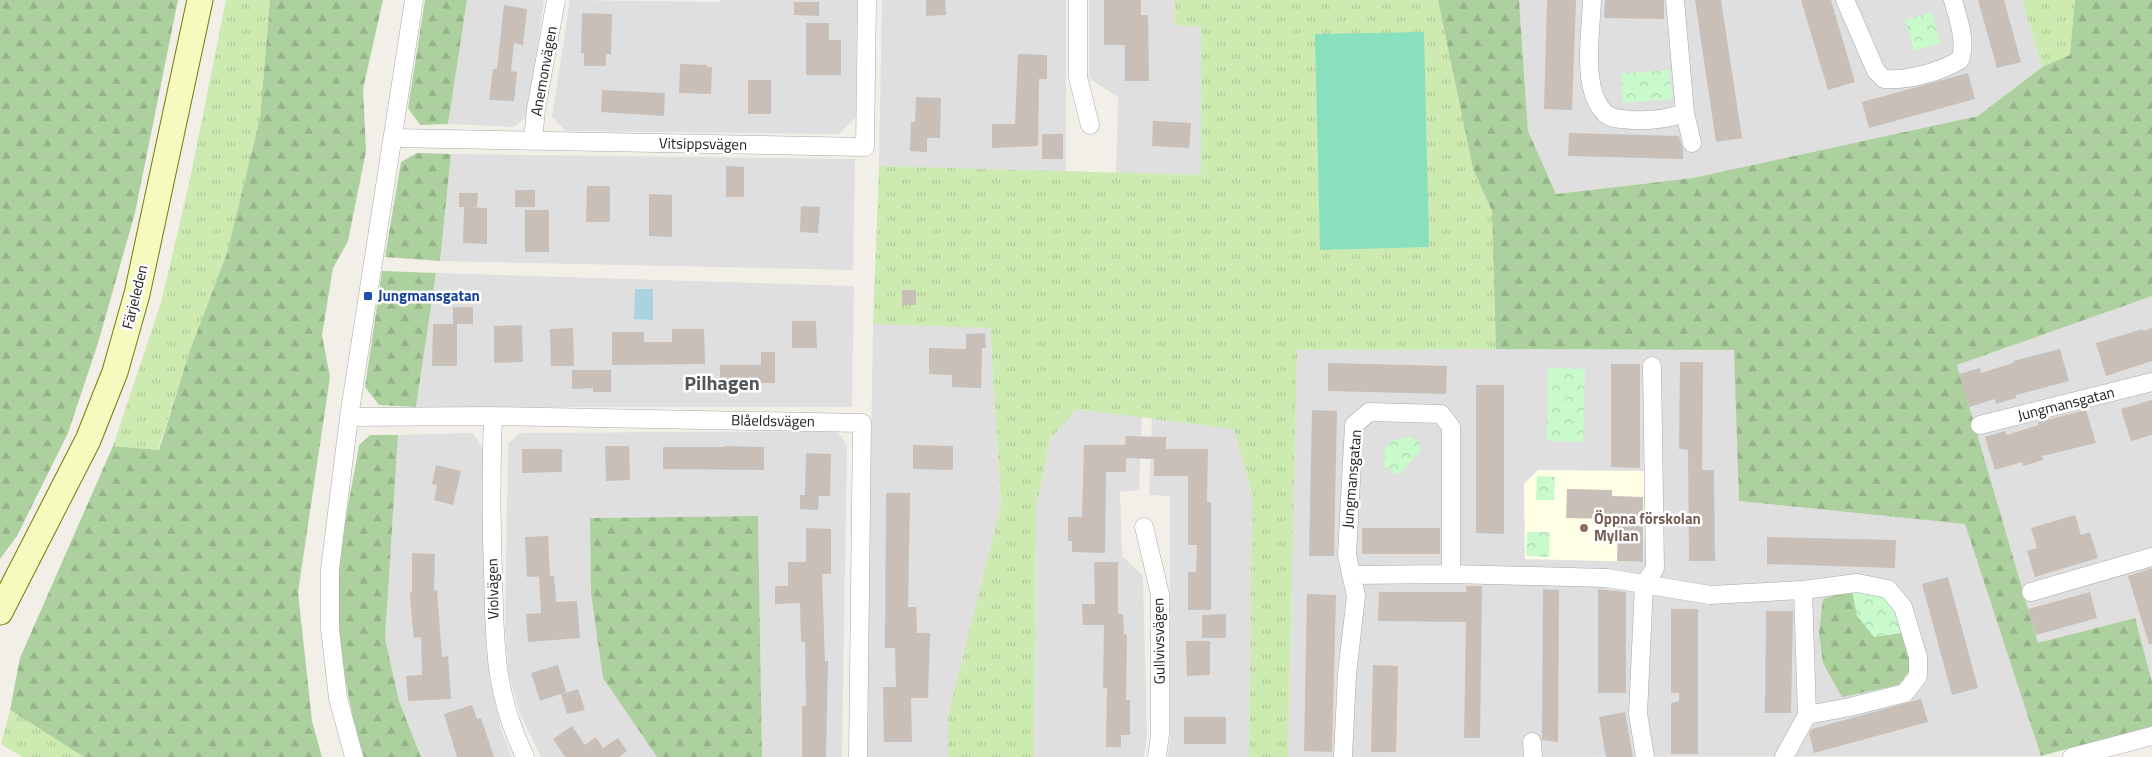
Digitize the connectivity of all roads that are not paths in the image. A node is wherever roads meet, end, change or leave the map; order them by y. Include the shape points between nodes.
1 (200, 0) edge
2 (414, 0) edge
3 (556, 0) edge
4 (867, 0) edge
5 (1078, 0) edge
6 (1592, 0) edge
7 (1675, 0) edge
8 (1845, 0) edge
9 (1953, 0) edge
10 (1685, 112) junction
11 (1090, 125) dead end
12 (393, 138) junction
13 (533, 141) junction
14 (1692, 143) dead end
15 (1652, 366) dead end
16 (2152, 382) edge
17 (493, 416) junction
18 (349, 417) junction
19 (1980, 426) dead end
20 (1144, 526) dead end
21 (2152, 557) edge
22 (1451, 574) junction
23 (17, 575) junction
24 (1352, 575) junction
25 (1644, 585) junction
26 (1803, 590) junction
27 (2032, 592) dead end
28 (0, 598) edge
29 (0, 612) edge
30 (1807, 715) junction
31 (2152, 736) edge
32 (354, 757) edge
33 (524, 757) edge
34 (858, 757) edge
35 (1157, 757) edge
36 (1343, 757) edge
37 (1645, 757) edge
38 (1784, 757) edge
39 (2072, 757) edge

1 - 23 main road, Färjeleden via 137,294 115,372 88,440 50,518
2 - 12 street
3 - 13 street, Anemonvägen
4 - 13 street, Vitsippsvägen via 865,147
5 - 11 street via 1078,77
6 - 10 street via 1590,75 1595,99 1604,113 1615,118 1649,121 1668,119
7 - 10 street
8 - 9 street via 1876,70 1884,80 1896,80 1950,66 1960,60 1962,36
10 - 14 street
12 - 13 street, Vitsippsvägen
12 - 18 street
15 - 25 street via 1655,568
16 - 19 street, Jungmansgatan
17 - 18 street, Blåeldsvägen
17 - 33 street, Violvägen via 490,479 494,643 497,675 512,730
17 - 34 street, Blåeldsvägen via 862,423
18 - 32 street via 330,569 330,629 338,698
20 - 35 street, Gullvivsvägen via 1160,594 1160,734
21 - 27 street
22 - 24 street
22 - 24 street, Jungmansgatan via 1451,427 1441,414 1369,412 1354,425 1346,555
22 - 25 street via 1608,578
23 - 28 main road, Färjeleden
23 - 29 main road, Färjeleden
24 - 36 street, Jungmansgatan via 1356,596 1347,674
25 - 26 street via 1710,595
25 - 37 street via 1638,714
26 - 30 street
26 - 30 street via 1857,583 1888,589 1903,607 1918,657 1918,676 1905,693
30 - 38 street
31 - 39 street

